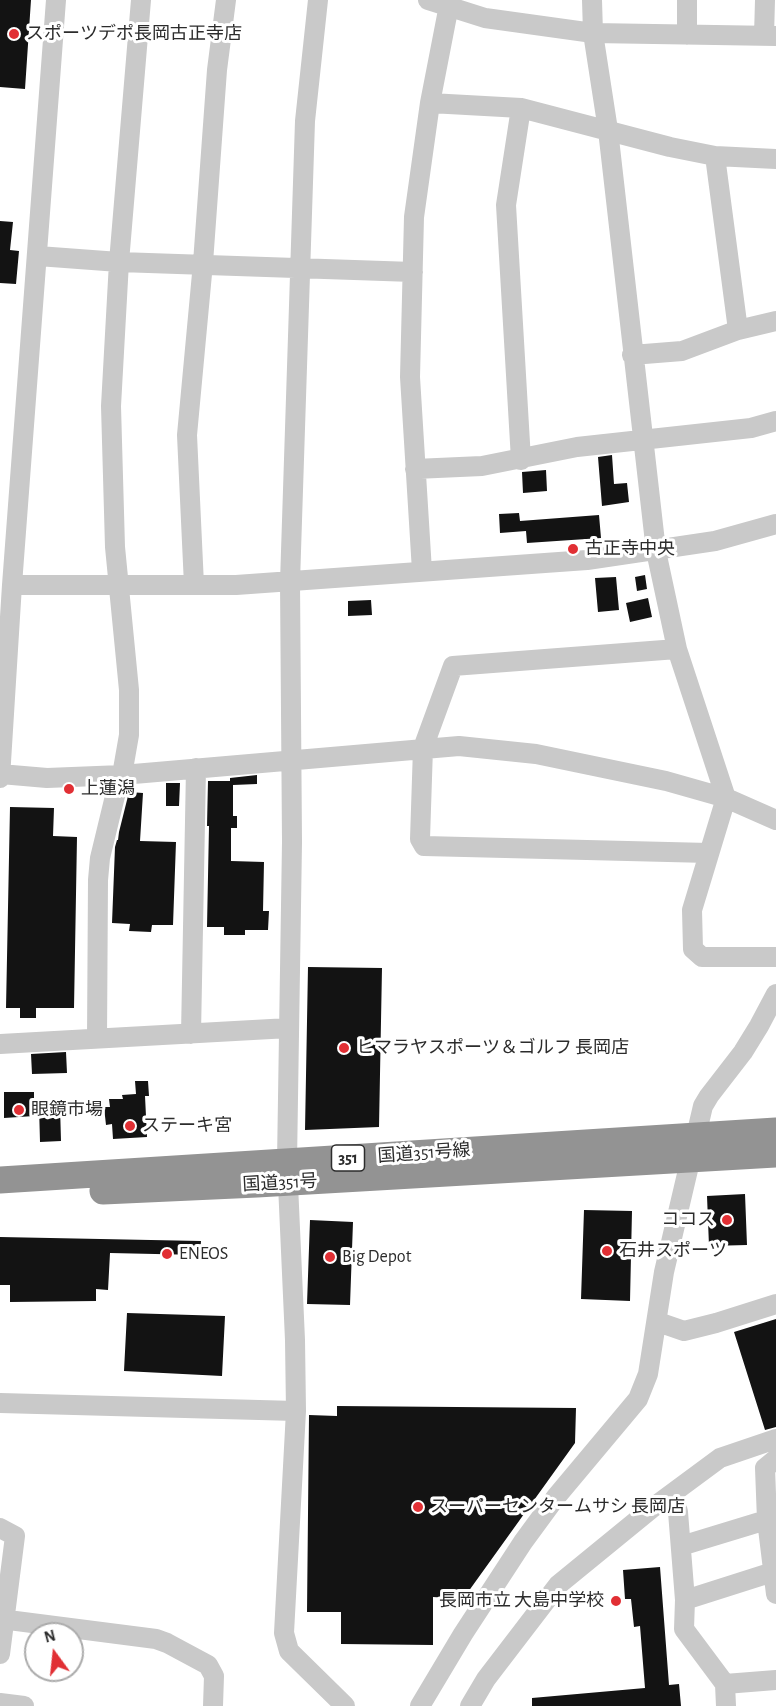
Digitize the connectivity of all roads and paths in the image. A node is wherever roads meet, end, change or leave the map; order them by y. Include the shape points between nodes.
1 (56, 0) edge
2 (141, 0) edge
3 (226, 0) edge
4 (318, 0) edge
5 (428, 0) edge
6 (592, 0) edge
7 (687, 0) edge
8 (765, 0) edge
9 (449, 3) edge
10 (593, 33) junction
11 (687, 35) junction
12 (770, 36) edge
13 (430, 103) junction
14 (520, 108) junction
15 (608, 130) junction
16 (715, 156) junction
17 (776, 159) edge
18 (38, 256) junction
19 (119, 261) junction
20 (203, 263) junction
21 (299, 268) junction
22 (413, 272) junction
23 (776, 321) edge
24 (738, 330) junction
25 (632, 355) junction
26 (776, 422) edge
27 (644, 440) junction
28 (521, 460) junction
29 (415, 469) junction
30 (776, 524) edge
31 (656, 551) junction
32 (422, 571) junction
33 (290, 582) junction
34 (12, 585) junction
35 (194, 585) junction
36 (118, 586) junction
37 (677, 649) junction
38 (423, 748) junction
39 (292, 760) junction
40 (196, 768) junction
41 (122, 775) junction
42 (0, 776) edge
43 (726, 798) junction
44 (776, 820) edge
45 (710, 853) junction
46 (776, 957) edge
47 (776, 994) edge
48 (289, 1028) junction
49 (191, 1034) junction
50 (97, 1038) junction
51 (0, 1044) edge
52 (776, 1131) edge
53 (693, 1147) junction
54 (776, 1154) edge
55 (287, 1172) junction
56 (0, 1180) edge
57 (0, 1196) edge
58 (776, 1304) edge
59 (658, 1322) junction
60 (0, 1403) edge
61 (296, 1411) junction
62 (776, 1439) edge
63 (776, 1460) edge
64 (669, 1497) junction
65 (772, 1519) edge
66 (0, 1528) edge
67 (681, 1546) junction
68 (775, 1571) edge
69 (776, 1594) edge
70 (685, 1600) junction
71 (2, 1619) edge
72 (0, 1654) edge
73 (776, 1680) edge
74 (725, 1684) junction
75 (0, 1703) edge
76 (24, 1706) edge
77 (213, 1706) edge
78 (345, 1706) edge
79 (420, 1706) edge
80 (470, 1706) edge
81 (726, 1706) edge

1 - 18 street
2 - 19 street
3 - 20 street
4 - 21 street via 305,120
5 - 9 street
6 - 10 street
7 - 11 street
8 - 12 street
9 - 10 street via 485,18
9 - 13 street
10 - 11 street
10 - 15 street
11 - 12 street
13 - 14 street
13 - 22 street via 415,206
14 - 15 street
14 - 28 street via 506,204
15 - 16 street
15 - 25 street
16 - 17 street
16 - 24 street
18 - 19 street
18 - 34 street
19 - 20 street
19 - 36 street via 111,406
20 - 21 street
20 - 35 street via 187,435
21 - 22 street
21 - 33 street
22 - 29 street via 410,377
23 - 24 street
24 - 25 street via 682,351
25 - 27 street
26 - 27 street
27 - 28 street via 577,447
27 - 31 street
28 - 29 street
29 - 32 street
30 - 31 street via 715,541
31 - 32 street via 587,560
31 - 37 street
32 - 33 street
33 - 35 street
33 - 39 street
34 - 36 street
34 - 42 street
35 - 36 street
36 - 41 street via 129,690 129,735
37 - 38 street via 453,666
37 - 43 street
38 - 39 street
38 - 43 street via 459,746 536,754 666,781
38 - 45 street via 420,839 424,846
39 - 40 street
39 - 48 street
40 - 41 street
40 - 49 street
41 - 42 street
41 - 50 street via 99,869
43 - 44 street
43 - 45 street
45 - 46 street via 692,910 693,948 702,957
47 - 53 street via 743,1052 708,1096
48 - 49 street
48 - 55 street
49 - 50 street
50 - 51 street
52 - 53 highway, 351
53 - 54 highway, 国道351号 / 351
53 - 55 highway, 国道351号 / 351
53 - 59 street via 664,1272
55 - 56 highway, 351
55 - 57 highway, 国道351号 / 351
55 - 61 street
58 - 59 street via 684,1331
59 - 79 street via 648,1374 638,1399 523,1542
60 - 61 street
61 - 78 street via 284,1633 289,1651
62 - 64 street via 720,1458
63 - 65 street via 765,1468
64 - 67 street via 678,1512
64 - 80 street via 558,1585
65 - 67 street
65 - 68 street
66 - 71 street via 15,1536
67 - 70 street
68 - 69 street
68 - 70 street
70 - 74 street via 684,1629
71 - 72 street
71 - 77 street via 168,1643 208,1665 214,1676
73 - 74 street
74 - 81 street
75 - 76 street

